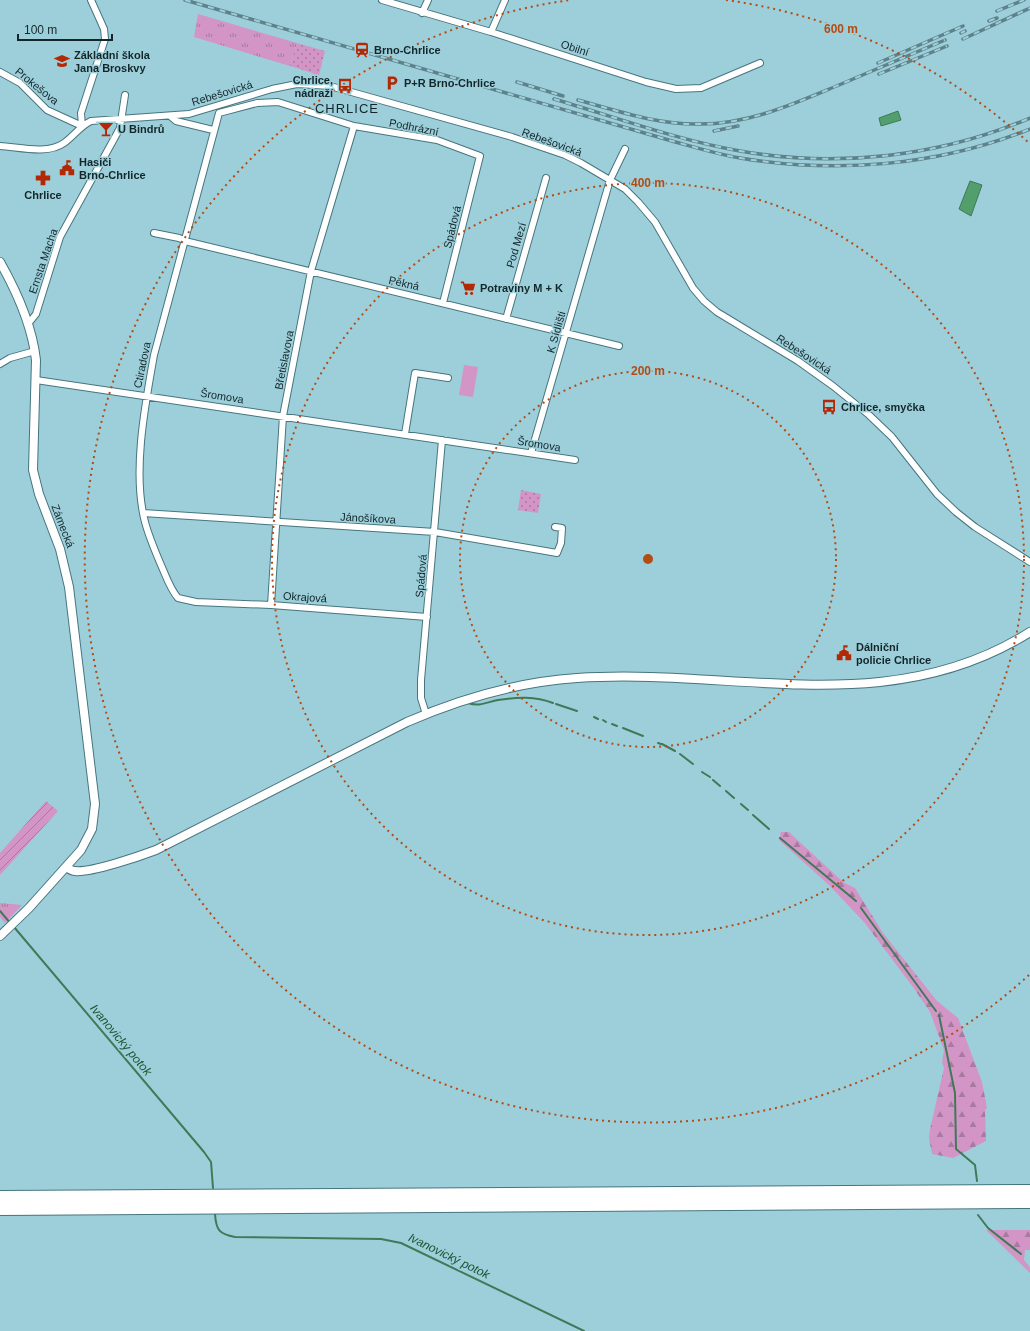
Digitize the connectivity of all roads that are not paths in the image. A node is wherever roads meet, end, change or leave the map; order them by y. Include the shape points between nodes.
1 (90, 0) edge
2 (382, 0) edge
3 (428, 0) edge
4 (505, 0) edge
5 (422, 13) junction
6 (490, 32) junction
7 (760, 63) dead end
8 (0, 72) edge
9 (125, 95) dead end
10 (170, 116) junction
11 (120, 119) junction
12 (82, 126) junction
13 (354, 126) junction
14 (213, 130) junction
15 (0, 146) edge
16 (625, 149) dead end
17 (480, 156) joint
18 (546, 178) dead end
19 (610, 180) junction
20 (154, 233) dead end
21 (184, 240) junction
22 (0, 262) edge
23 (311, 271) junction
24 (444, 303) junction
25 (506, 319) junction
26 (28, 324) junction
27 (566, 333) junction
28 (619, 346) dead end
29 (35, 351) junction
30 (0, 364) edge
31 (448, 378) dead end
32 (36, 380) junction
33 (146, 395) junction
34 (283, 416) junction
35 (405, 434) junction
36 (442, 440) junction
37 (531, 453) junction
38 (575, 460) dead end
39 (143, 513) junction
40 (276, 522) junction
41 (556, 527) dead end
42 (435, 532) junction
43 (1030, 562) edge
44 (182, 600) joint
45 (271, 605) junction
46 (427, 617) junction
47 (1030, 632) edge
48 (426, 714) junction
49 (66, 867) junction
50 (0, 936) edge
51 (1030, 1190) edge
52 (0, 1197) edge
53 (1030, 1202) edge
54 (0, 1209) edge

1 - 12 street via 104,29 105,39 81,113
2 - 5 street, Obilní
3 - 5 street
4 - 6 street
5 - 6 street, Obilní
6 - 7 street, Obilní via 646,82 676,89 701,88
8 - 12 street, Prokešova via 20,83 47,110
9 - 11 street, Ernsta Macha
10 - 11 street, Rebešovická
10 - 14 street via 176,121
10 - 19 street, Rebešovická via 196,112 285,86 330,86 548,149 582,163
11 - 12 street, Rebešovická via 93,121
11 - 26 street, Ernsta Macha via 120,128 60,237 36,314
12 - 15 street, Rebešovická via 64,143 51,148
13 - 14 street, Podhrázní via 278,102 257,103 220,112
13 - 17 street, Podhrázní via 437,140
13 - 23 street, Břetislavova
14 - 21 street, Ctiradova
16 - 19 street, K Sídlišti
17 - 24 street, Spádová
18 - 25 street, Pod Mezí
19 - 27 street, K Sídlišti
19 - 43 street, Rebešovická via 632,195 647,211 693,288 704,301 717,312 798,360 833,386 892,437 937,494 956,512
20 - 21 street, Pěkná
21 - 23 street, Pěkná
21 - 33 street, Ctiradova
22 - 26 street, Zámecká
23 - 24 street, Pěkná
23 - 34 street, Břetislavova
24 - 25 street, Pěkná
25 - 27 street, Pěkná
26 - 29 street, Zámecká
27 - 28 street, Pěkná
27 - 37 street, K Sídlišti
29 - 30 street via 10,358
29 - 32 street, Zámecká
31 - 35 street via 415,372
32 - 33 street, Šromova
32 - 49 street, Zámecká via 33,470 39,494 60,549 69,587 95,804 89,836
33 - 34 street, Šromova
33 - 39 street, Ctiradova via 140,471
34 - 35 street, Šromova
34 - 40 street, Břetislavova
35 - 36 street, Šromova
36 - 37 street, Šromova
36 - 42 street, Spádová
37 - 38 street, Šromova
39 - 40 street, Jánošíkova
39 - 44 street, Ctiradova via 151,543 175,594
40 - 42 street, Jánošíkova
40 - 45 street, Břetislavova
41 - 42 street, Jánošíkova via 562,528 558,553
42 - 46 street, Spádová
44 - 45 street, Okrajová
45 - 46 street, Okrajová
46 - 48 street, Spádová via 420,694
47 - 48 street via 1000,649 959,666 882,683 840,685 631,677 578,678 495,690
48 - 49 street via 156,850 117,863 84,870 73,871
49 - 50 street, Zámecká
51 - 52 highway
53 - 54 highway

